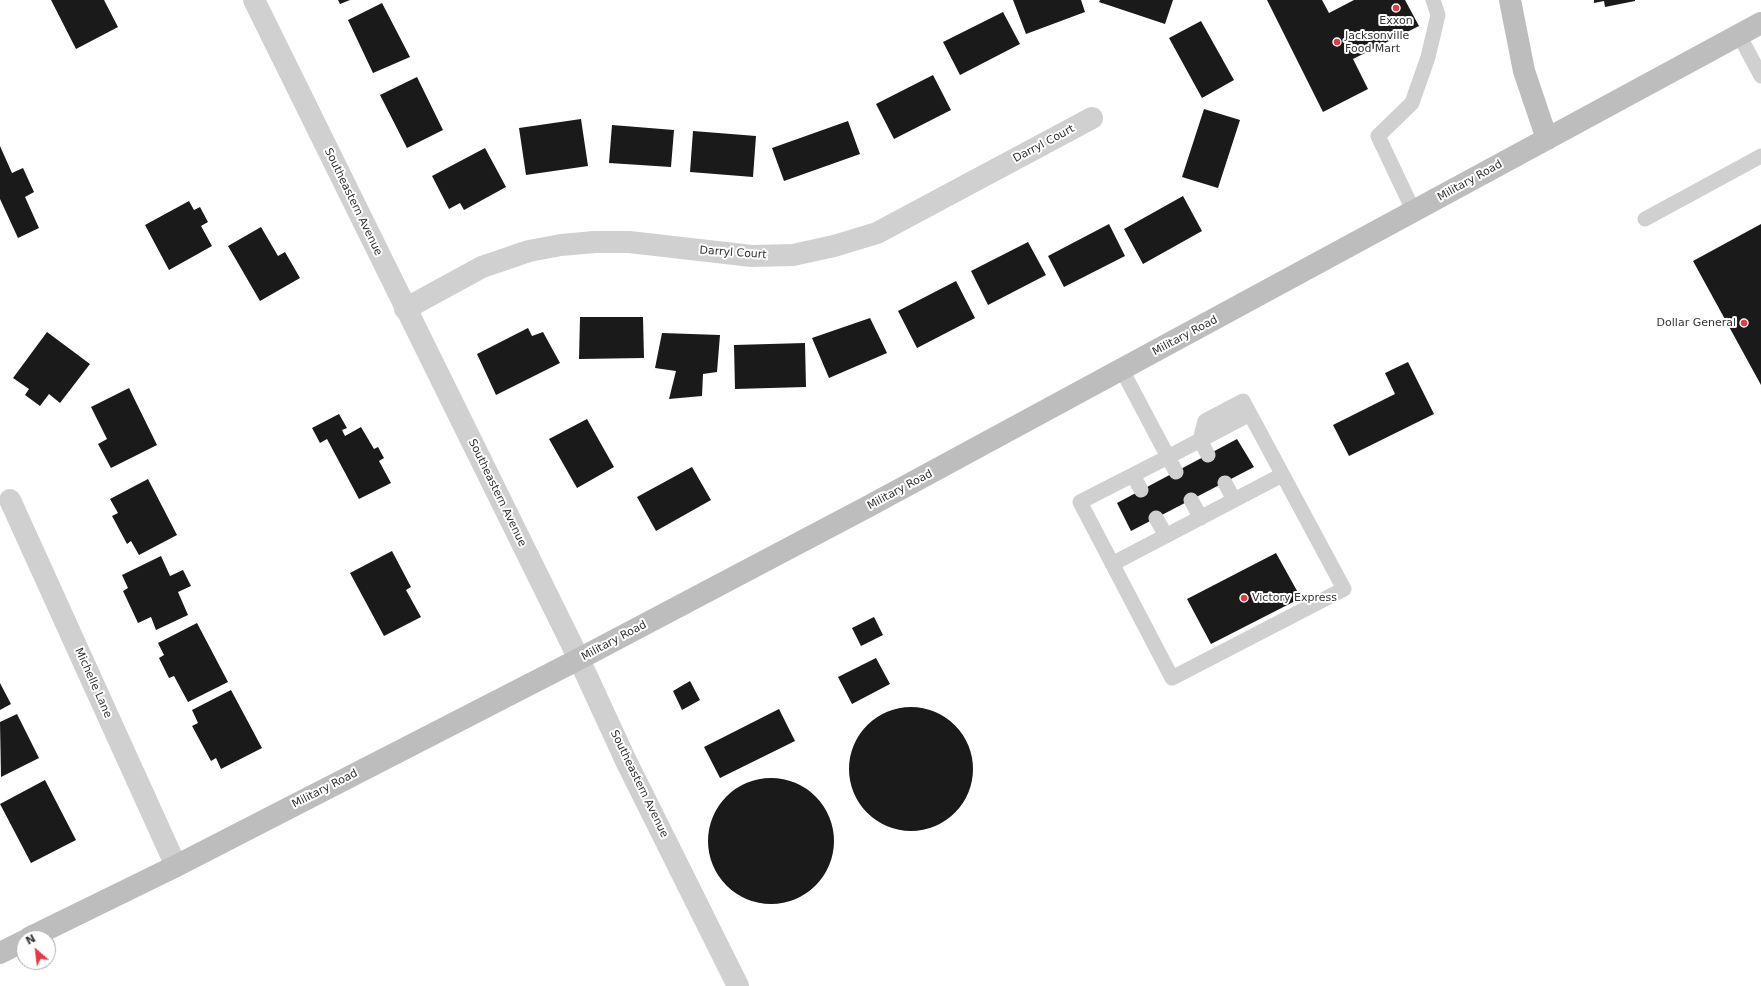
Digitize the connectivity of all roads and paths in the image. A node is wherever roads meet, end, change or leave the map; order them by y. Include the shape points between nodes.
1 (254, 0) edge
2 (1433, 0) edge
3 (1510, 0) edge
4 (1761, 23) edge
5 (1739, 35) junction
6 (1761, 76) edge
7 (1092, 118) dead end
8 (1547, 139) junction
9 (1761, 156) edge
10 (1414, 212) junction
11 (1644, 219) dead end
12 (406, 309) junction
13 (1122, 370) junction
14 (1200, 440) junction
15 (1208, 455) dead end
16 (1168, 457) junction
17 (1176, 472) dead end
18 (1282, 475) junction
19 (1133, 476) junction
20 (1225, 483) dead end
21 (1141, 490) dead end
22 (10, 500) dead end
23 (1191, 500) dead end
24 (1234, 500) junction
25 (1156, 518) dead end
26 (1201, 518) junction
27 (1166, 536) junction
28 (1112, 564) junction
29 (580, 659) junction
30 (176, 866) junction
31 (45, 930) edge
32 (16, 945) edge
33 (0, 953) edge
34 (738, 986) edge

1 - 12 street, Southeastern Avenue
2 - 10 lane via 1438,15 1428,57 1412,103 1378,136
3 - 8 main road via 1524,71
4 - 5 main road, Military Road
5 - 6 lane
5 - 8 main road, Military Road
7 - 12 street, Darryl Court via 877,233 834,246 793,255 752,256 629,242 561,245 529,251 482,267
8 - 10 main road, Military Road
9 - 11 lane
10 - 13 main road, Military Road
12 - 29 street, Southeastern Avenue
13 - 16 lane
13 - 29 main road, Military Road
14 - 15 lane
14 - 16 lane
14 - 18 lane via 1250,414
16 - 17 lane
16 - 19 lane
18 - 24 lane
18 - 28 lane via 1344,589 1172,678
19 - 21 lane
19 - 28 lane via 1080,502
20 - 24 lane
22 - 30 street, Michelle Lane
23 - 26 lane
24 - 26 lane
25 - 27 lane
26 - 27 lane
27 - 28 lane
29 - 30 main road, Military Road
29 - 34 street, Southeastern Avenue via 626,761
30 - 31 main road, Military Road
32 - 33 main road

